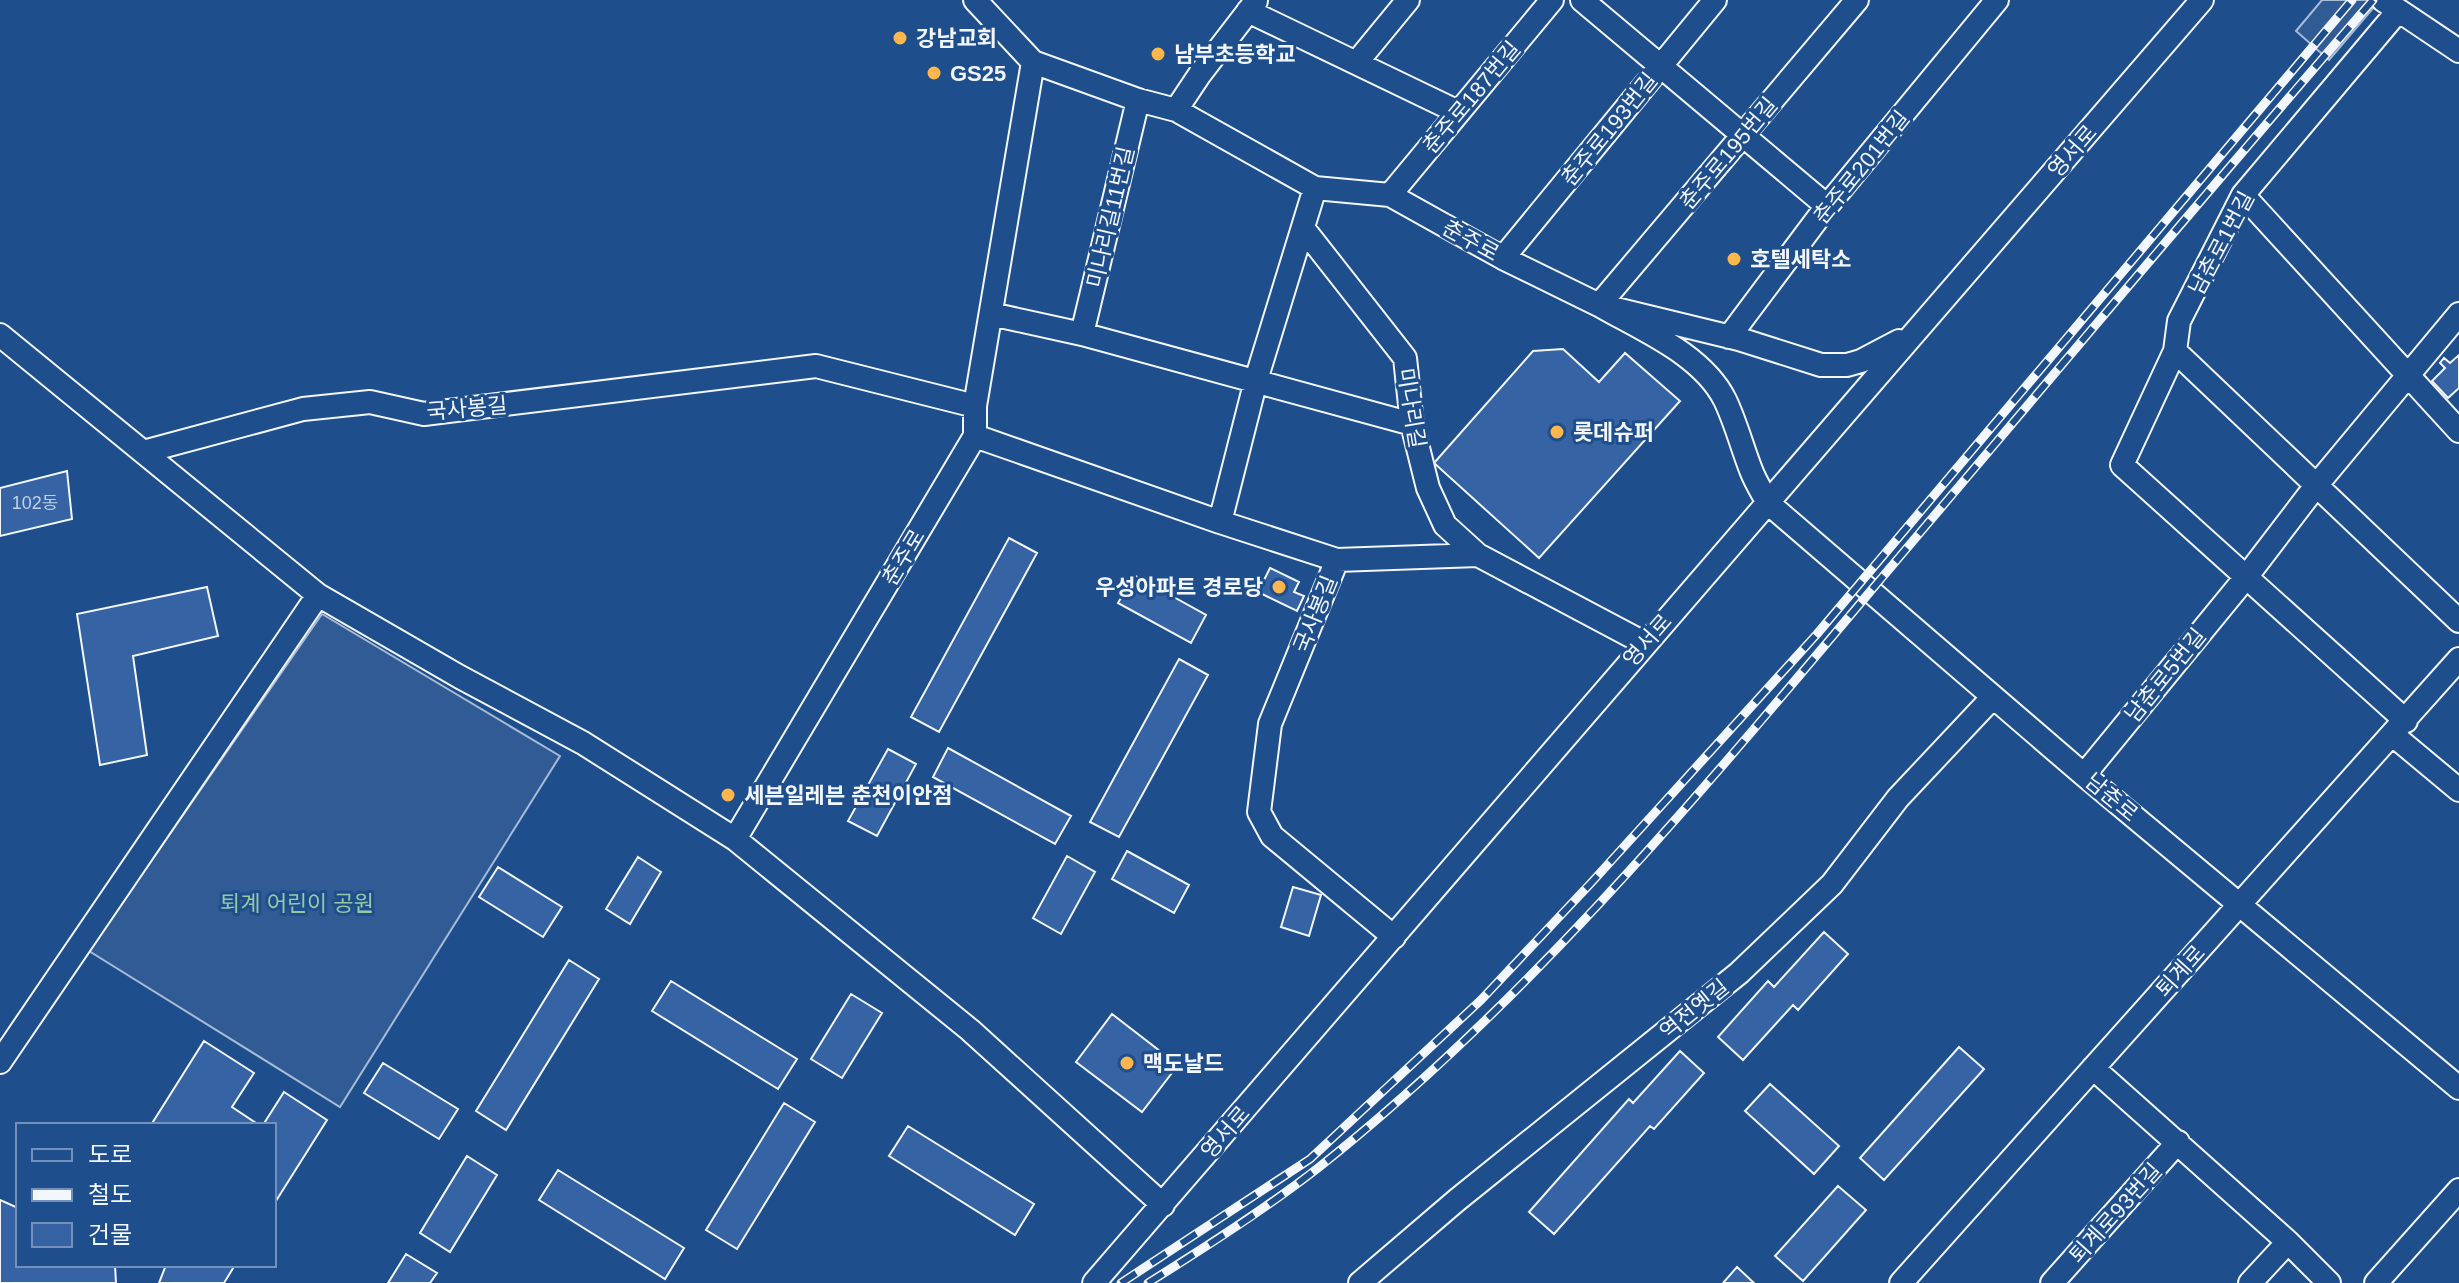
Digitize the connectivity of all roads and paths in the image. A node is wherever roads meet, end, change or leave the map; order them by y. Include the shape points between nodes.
1 (975, 0) edge
2 (1408, 0) edge
3 (1552, 0) edge
4 (1582, 0) edge
5 (1715, 0) edge
6 (1857, 0) edge
7 (1997, 0) edge
8 (2202, 0) edge
9 (2390, 5) edge
10 (1253, 6) edge
11 (2459, 51) edge
12 (1033, 62) junction
13 (1357, 62) junction
14 (1661, 66) junction
15 (1138, 100) junction
16 (1176, 110) junction
17 (1458, 112) junction
18 (1744, 136) junction
19 (1315, 188) junction
20 (1390, 195) junction
21 (2243, 195) junction
22 (1827, 206) junction
23 (1303, 228) junction
24 (1503, 258) junction
25 (1599, 305) junction
26 (991, 314) junction
27 (2459, 314) edge
28 (1917, 329) junction
29 (1082, 334) junction
30 (0, 335) edge
31 (1729, 337) junction
32 (2175, 351) junction
33 (2408, 374) junction
34 (1256, 380) junction
35 (975, 406) junction
36 (1412, 424) junction
37 (2459, 431) edge
38 (975, 436) junction
39 (143, 452) junction
40 (2315, 487) junction
41 (1768, 503) junction
42 (1220, 522) junction
43 (1478, 555) junction
44 (1337, 560) junction
45 (2247, 576) junction
46 (318, 595) junction
47 (2459, 621) edge
48 (1644, 643) junction
49 (2459, 659) edge
50 (1993, 697) junction
51 (2399, 728) junction
52 (2084, 775) junction
53 (2459, 790) edge
54 (735, 839) junction
55 (2241, 904) junction
56 (1394, 937) junction
57 (0, 1062) edge
58 (2093, 1068) junction
59 (2459, 1088) edge
60 (2178, 1142) junction
61 (2459, 1190) edge
62 (1163, 1205) junction
63 (2288, 1242) junction
64 (1094, 1283) edge
65 (1360, 1283) edge
66 (1901, 1283) edge
67 (2052, 1283) edge
68 (2250, 1283) edge
69 (2329, 1283) edge
70 (2376, 1283) edge

1 - 12 street, 춘주로
2 - 13 street
3 - 17 street, 춘주로187번길
4 - 14 street
5 - 14 street, 춘주로193번길
6 - 18 street, 춘주로195번길
7 - 22 street, 춘주로201번길
8 - 28 street, 영서로
9 - 11 street
9 - 21 street, 남춘로1번길
10 - 13 street
10 - 16 street
12 - 15 street, 춘주로
12 - 26 street
13 - 17 street
14 - 18 street
14 - 24 street, 춘주로193번길
15 - 16 street, 춘주로
15 - 29 street, 미나리길11번길
16 - 19 street, 춘주로
17 - 20 street, 춘주로187번길
18 - 22 street
18 - 25 street, 춘주로195번길
19 - 20 street, 춘주로
19 - 23 street
20 - 24 street, 춘주로
21 - 32 street, 남춘로1번길 via 2179,321
21 - 33 street
22 - 31 street, 춘주로201번길
23 - 34 street
23 - 36 street, 미나리길 via 1405,358
24 - 25 street, 춘주로
25 - 31 street, 춘주로
25 - 41 street via 1667,344 1710,378 1724,398
26 - 29 street
26 - 35 street
27 - 33 street, 남춘로5번길
28 - 31 street, 춘주로 via 1881,353 1836,366
28 - 41 street, 영서로
29 - 34 street
30 - 39 street
32 - 40 street
32 - 45 street, 남춘로1번길 via 2122,465
33 - 37 street
33 - 40 street, 남춘로5번길
34 - 36 street
34 - 42 street
35 - 38 street
35 - 39 street, 국사봉길 via 816,366 424,414 370,402 303,409
36 - 43 street, 미나리길 via 1428,488 1445,525
38 - 42 street, 국사봉길
38 - 54 street, 춘주로
39 - 46 street
40 - 45 street, 남춘로5번길
40 - 47 street
41 - 48 street, 영서로
41 - 50 street, 남춘로
42 - 44 street, 국사봉길
43 - 44 street, 미나리길
43 - 48 street, 미나리길
44 - 56 street, 국사봉길 via 1270,724 1259,812 1272,836
45 - 51 street
45 - 52 street, 남춘로5번길
46 - 54 street via 583,743
46 - 57 street
48 - 56 street, 영서로
49 - 51 street, 퇴계로
50 - 52 street, 남춘로
50 - 65 street, 역전옛길 via 1898,798 1832,884 1739,973
51 - 53 street
51 - 55 street, 퇴계로
52 - 55 street, 남춘로
54 - 62 street via 970,1030
55 - 58 street, 퇴계로
55 - 59 street, 남춘로
56 - 62 street, 영서로
58 - 60 street, 퇴계로93번길
58 - 66 street, 퇴계로
60 - 63 street, 퇴계로93번길
60 - 67 street, 퇴계로93번길
61 - 70 street
62 - 64 street, 영서로
63 - 68 street
63 - 69 street, 퇴계로93번길

